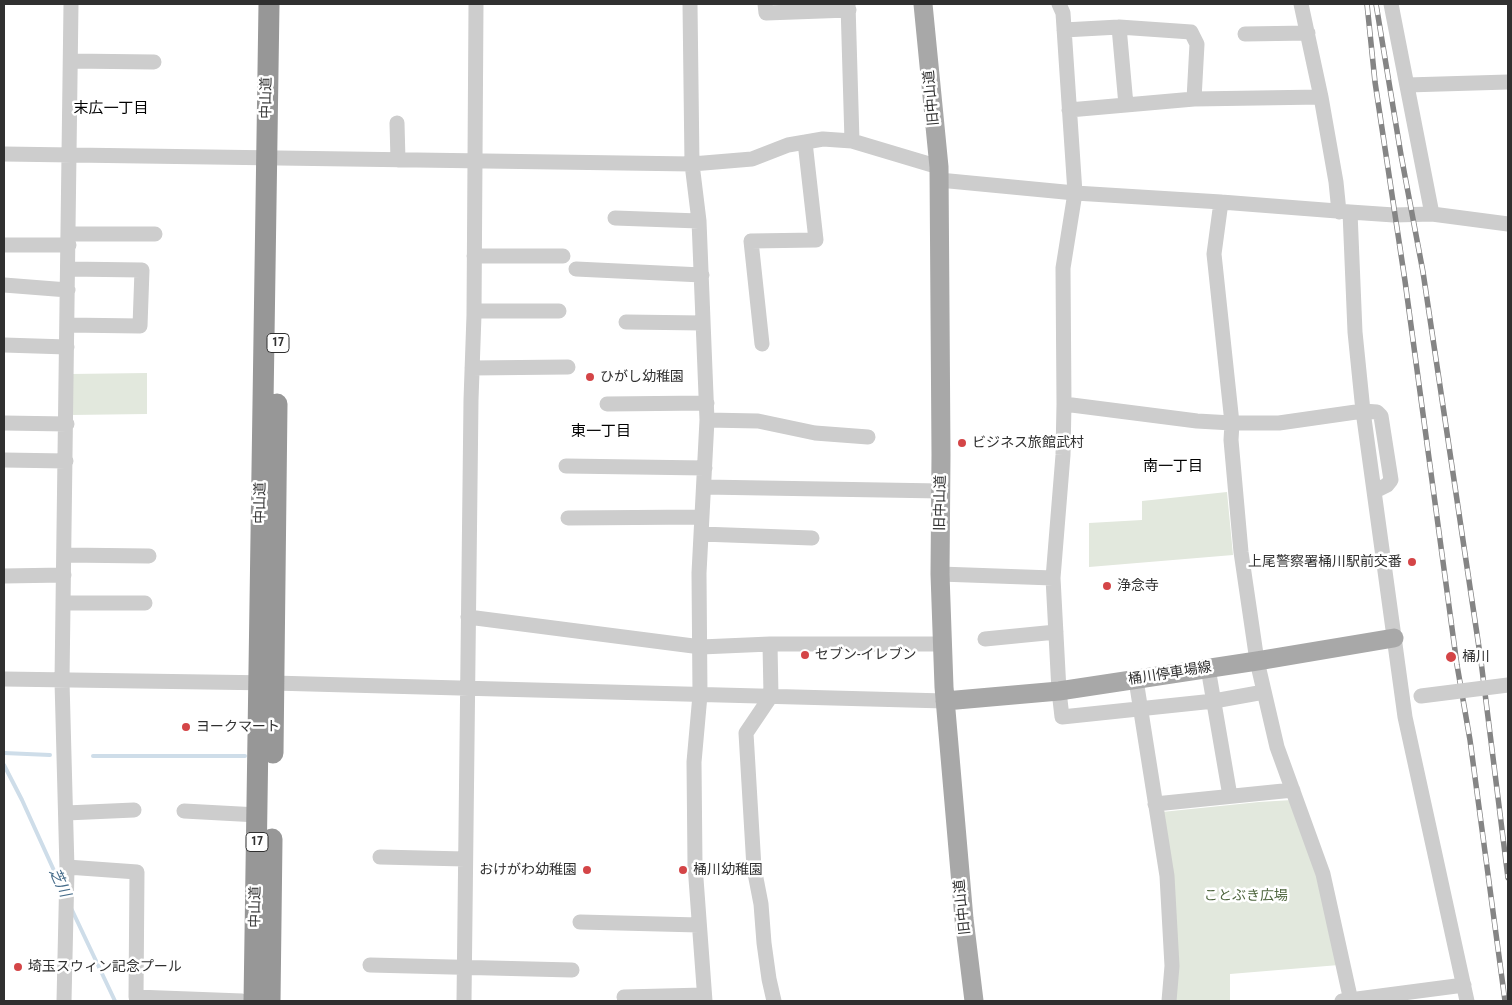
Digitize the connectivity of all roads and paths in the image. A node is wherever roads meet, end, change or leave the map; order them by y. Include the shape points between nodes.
1 (71, 4) edge
2 (268, 4) edge
3 (281, 4) edge
4 (476, 4) edge
5 (690, 4) edge
6 (765, 4) edge
7 (923, 4) edge
8 (1059, 4) edge
9 (1301, 4) edge
10 (1391, 4) edge
11 (848, 7) edge
12 (1120, 27) junction
13 (1064, 30) junction
14 (1308, 32) junction
15 (1245, 34) dead end
16 (71, 61) junction
17 (154, 62) dead end
18 (1508, 82) edge
19 (1407, 84) junction
20 (1321, 97) junction
21 (1194, 99) junction
22 (1069, 110) junction
23 (1124, 110) junction
24 (397, 123) dead end
25 (852, 141) junction
26 (805, 142) junction
27 (4, 154) edge
28 (70, 155) junction
29 (273, 157) junction
30 (398, 160) junction
31 (474, 160) junction
32 (692, 164) junction
33 (939, 173) junction
34 (1075, 193) junction
35 (1221, 202) junction
36 (1344, 212) junction
37 (1432, 214) junction
38 (615, 218) dead end
39 (699, 222) junction
40 (1508, 224) edge
41 (155, 234) dead end
42 (69, 239) junction
43 (4, 245) edge
44 (474, 256) junction
45 (563, 256) dead end
46 (68, 269) junction
47 (576, 269) dead end
48 (702, 276) junction
49 (4, 285) edge
50 (68, 290) junction
51 (559, 310) dead end
52 (474, 311) junction
53 (626, 322) dead end
54 (703, 323) junction
55 (68, 325) junction
56 (762, 344) dead end
57 (4, 345) edge
58 (67, 347) junction
59 (568, 367) dead end
60 (472, 368) junction
61 (707, 403) junction
62 (607, 404) dead end
63 (1064, 404) junction
64 (1363, 410) junction
65 (707, 420) junction
66 (4, 423) edge
67 (67, 424) junction
68 (1232, 424) junction
69 (868, 437) dead end
70 (4, 460) edge
71 (66, 461) junction
72 (566, 466) dead end
73 (705, 468) junction
74 (704, 487) junction
75 (941, 490) junction
76 (702, 517) junction
77 (568, 518) dead end
78 (701, 534) junction
79 (812, 538) dead end
80 (65, 555) junction
81 (149, 556) dead end
82 (940, 574) junction
83 (4, 576) edge
84 (64, 576) junction
85 (1053, 578) junction
86 (64, 603) junction
87 (144, 603) dead end
88 (468, 617) junction
89 (1056, 632) junction
90 (1394, 638) junction
91 (986, 639) dead end
92 (770, 644) junction
93 (942, 644) junction
94 (701, 647) junction
95 (1257, 661) junction
96 (1208, 668) junction
97 (4, 679) edge
98 (1136, 680) junction
99 (62, 681) junction
100 (266, 683) junction
101 (1508, 685) edge
102 (467, 689) junction
103 (1059, 691) junction
104 (1264, 692) junction
105 (700, 695) junction
106 (771, 696) junction
107 (1421, 696) dead end
108 (945, 700) junction
109 (1214, 701) junction
110 (1141, 709) junction
111 (1293, 790) junction
112 (1230, 796) junction
113 (1155, 804) junction
114 (134, 810) dead end
115 (184, 811) dead end
116 (66, 812) junction
117 (258, 815) junction
118 (380, 857) dead end
119 (464, 859) junction
120 (67, 868) junction
121 (580, 922) dead end
122 (699, 926) junction
123 (370, 965) dead end
124 (464, 968) junction
125 (572, 970) dead end
126 (1464, 985) junction
127 (624, 997) dead end
128 (704, 998) edge
129 (64, 1001) edge
130 (242, 1001) edge
131 (254, 1001) edge
132 (270, 1001) edge
133 (464, 1001) edge
134 (774, 1001) edge
135 (974, 1001) edge
136 (1169, 1001) edge
137 (1341, 1001) edge
138 (1351, 1001) edge
139 (1467, 1001) edge

1 - 16 street
2 - 29 highway, 中山道 / 17
3 - 29 highway, 中山道 / 17
4 - 31 street
5 - 32 street
6 - 11 street via 766,13
7 - 33 main road, 旧中山道
8 - 13 street
9 - 14 street
10 - 19 street
11 - 25 street
12 - 13 street
12 - 21 street via 1191,32 1197,44
12 - 23 street
13 - 22 street
14 - 15 street
14 - 20 street
16 - 17 street
16 - 28 street
18 - 19 street
19 - 37 street
20 - 21 street
20 - 36 street
21 - 23 street
22 - 23 street
22 - 34 street
24 - 30 street
25 - 26 street via 824,139
25 - 33 street
26 - 32 street via 752,159
26 - 56 street via 816,240 751,241
27 - 28 street
28 - 29 street
28 - 42 street
29 - 30 street
29 - 100 highway, 中山道 / 17
30 - 31 street
31 - 32 street
31 - 44 street
32 - 39 street
33 - 34 street
33 - 75 main road, 旧中山道
34 - 35 street
34 - 63 street via 1063,268
35 - 36 street
35 - 68 street via 1214,254
36 - 37 street
36 - 64 street
37 - 40 street
38 - 39 street
39 - 48 street
41 - 42 street
42 - 43 street
42 - 46 street
44 - 45 street
44 - 52 street
46 - 50 street
46 - 55 street via 142,270 140,326
47 - 48 street
48 - 54 street
49 - 50 street
50 - 55 street
51 - 52 street
52 - 60 street
53 - 54 street
54 - 61 street
55 - 58 street
57 - 58 street
58 - 67 street
59 - 60 street
60 - 88 street
61 - 62 street
61 - 65 street
63 - 68 street
63 - 85 street
64 - 68 street via 1279,423
64 - 90 street
65 - 69 street via 758,421 815,433
65 - 73 street
66 - 67 street
67 - 71 street
68 - 95 street via 1241,552
70 - 71 street
71 - 80 street
72 - 73 street
73 - 74 street
74 - 75 street
74 - 76 street
75 - 82 main road, 旧中山道
76 - 77 street
76 - 78 street
78 - 79 street
78 - 94 street
80 - 81 street
80 - 84 street
82 - 85 street
82 - 93 main road, 旧中山道
83 - 84 street
84 - 86 street
85 - 89 street
86 - 87 street
86 - 99 street
88 - 94 street
88 - 102 street
89 - 91 street
89 - 103 street
90 - 95 main road, 桶川停車場線
90 - 126 street via 1413,760
92 - 93 street
92 - 94 street
92 - 106 street
93 - 108 main road, 旧中山道
94 - 105 street
95 - 96 main road, 桶川停車場線
95 - 104 street
96 - 98 main road, 桶川停車場線
96 - 109 street
97 - 99 street
98 - 103 main road, 桶川停車場線
98 - 110 street
99 - 100 street
99 - 116 street
100 - 102 street
100 - 117 highway, 中山道 / 17
100 - 132 highway, 中山道 / 17
101 - 107 street, bridge
102 - 105 street
102 - 119 street
103 - 108 main road, 桶川停車場線
103 - 110 street via 1062,717
104 - 109 street
104 - 111 street
105 - 106 street
105 - 122 street via 694,762
106 - 108 street
106 - 134 street via 746,733 754,868
108 - 135 main road, 旧中山道
109 - 110 street
109 - 112 street
110 - 113 street
111 - 112 street
111 - 138 street via 1323,874
112 - 113 street
113 - 136 street via 1167,876 1172,966
114 - 116 street
115 - 117 street
116 - 120 street
117 - 131 highway, 中山道 / 17
118 - 119 street
119 - 124 street
120 - 129 street
120 - 130 street via 137,872 136,996
121 - 122 street
122 - 128 street
123 - 124 street
124 - 125 street
124 - 133 street
126 - 138 street
126 - 139 street
127 - 128 street
137 - 138 street

